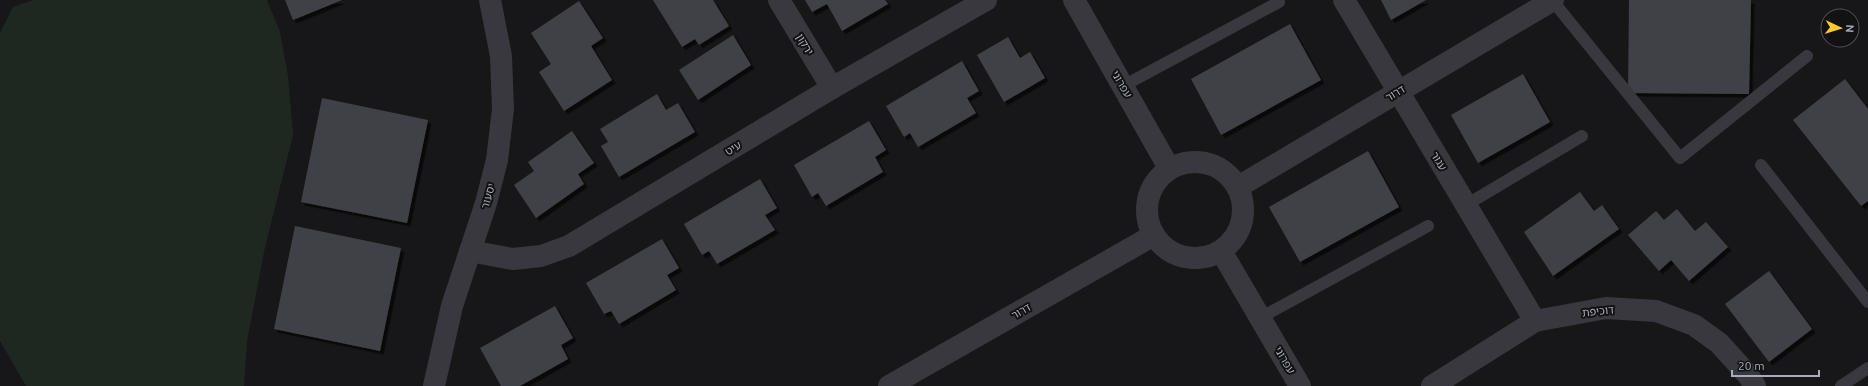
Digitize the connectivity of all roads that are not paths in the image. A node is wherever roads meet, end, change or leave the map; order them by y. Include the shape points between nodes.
1 (490, 0) edge
2 (779, 0) edge
3 (986, 0) edge
4 (1074, 0) edge
5 (1344, 0) edge
6 (1552, 0) edge
7 (1279, 2) dead end
8 (1808, 56) dead end
9 (1123, 86) junction
10 (832, 88) junction
11 (1398, 92) junction
12 (1582, 136) dead end
13 (1761, 165) dead end
14 (1169, 168) junction
15 (1238, 186) junction
16 (1466, 204) junction
17 (1428, 226) dead end
18 (1154, 235) junction
19 (470, 251) junction
20 (1221, 251) junction
21 (1868, 302) edge
22 (1260, 318) junction
23 (1535, 321) junction
24 (1868, 368) edge
25 (434, 386) edge
26 (889, 386) edge
27 (1300, 386) edge
28 (1432, 386) edge
29 (1755, 386) edge
30 (1841, 386) edge

1 - 19 street, יסעור via 501,56 503,109 497,160
2 - 10 street, ירקון
3 - 10 street, עיט
4 - 9 street, עפרוני
5 - 11 street, עגור
6 - 8 lane via 1680,158
6 - 11 street, דרור
7 - 9 lane
9 - 14 street, עפרוני
10 - 19 street, עיט via 568,246 541,256 514,259
11 - 15 street, דרור
11 - 16 street, עגור
12 - 16 lane
13 - 21 lane
14 - 15 street via 1184,162 1200,161 1215,165 1228,174
14 - 18 street via 1152,186 1148,198 1149,224
15 - 20 street via 1243,200 1240,229
16 - 23 street, עגור
17 - 22 lane
18 - 20 street via 1164,247 1177,255 1207,257
18 - 26 street, דרור
19 - 25 street, יסעור via 452,306
20 - 22 street, עפרוני
22 - 27 street, עפרוני
23 - 28 street, דוכיפת
23 - 29 street, דוכיפת via 1606,308 1656,311 1694,325 1719,343
24 - 30 lane

